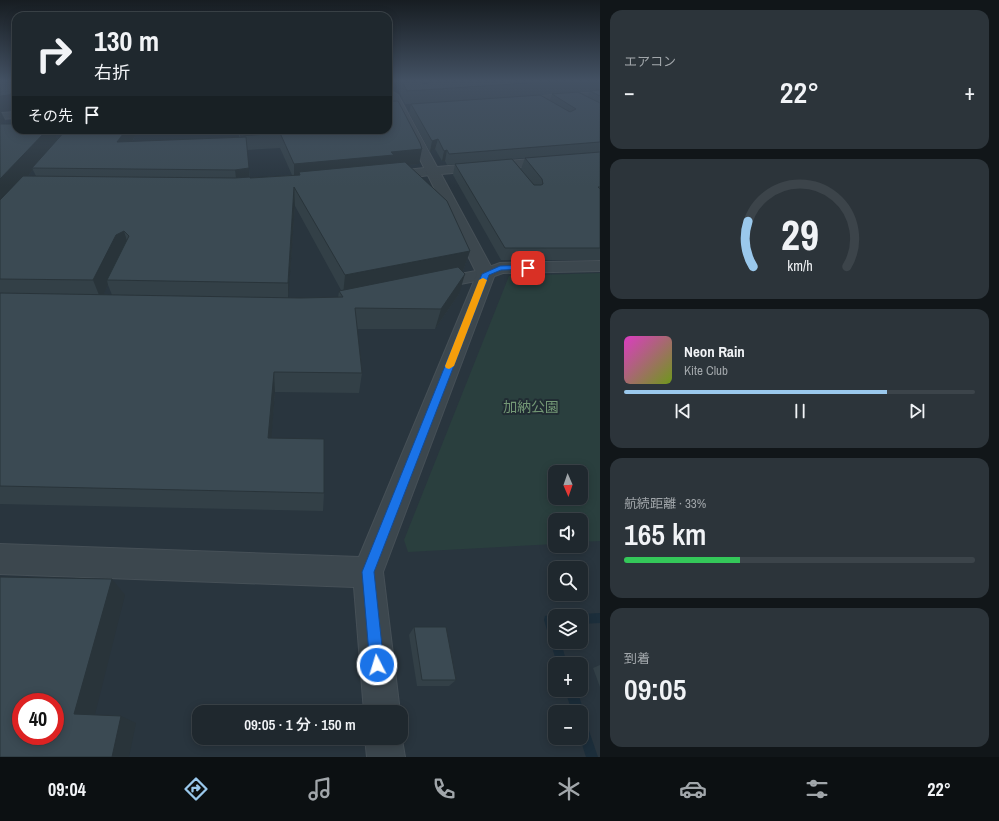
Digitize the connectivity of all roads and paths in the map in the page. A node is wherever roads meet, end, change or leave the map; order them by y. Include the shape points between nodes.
1 (405, 116) edge
2 (600, 157) edge
3 (434, 171) junction
4 (371, 178) edge
5 (600, 266) edge
6 (486, 274) junction
7 (416, 288) edge
8 (0, 559) edge
9 (368, 572) junction
10 (381, 705) edge
11 (385, 745) edge
12 (386, 757) edge

1 - 3 street
2 - 3 street
3 - 4 street
3 - 6 street
5 - 6 street via 500,268
6 - 7 street
6 - 9 street
8 - 9 street
9 - 10 street
11 - 12 street

